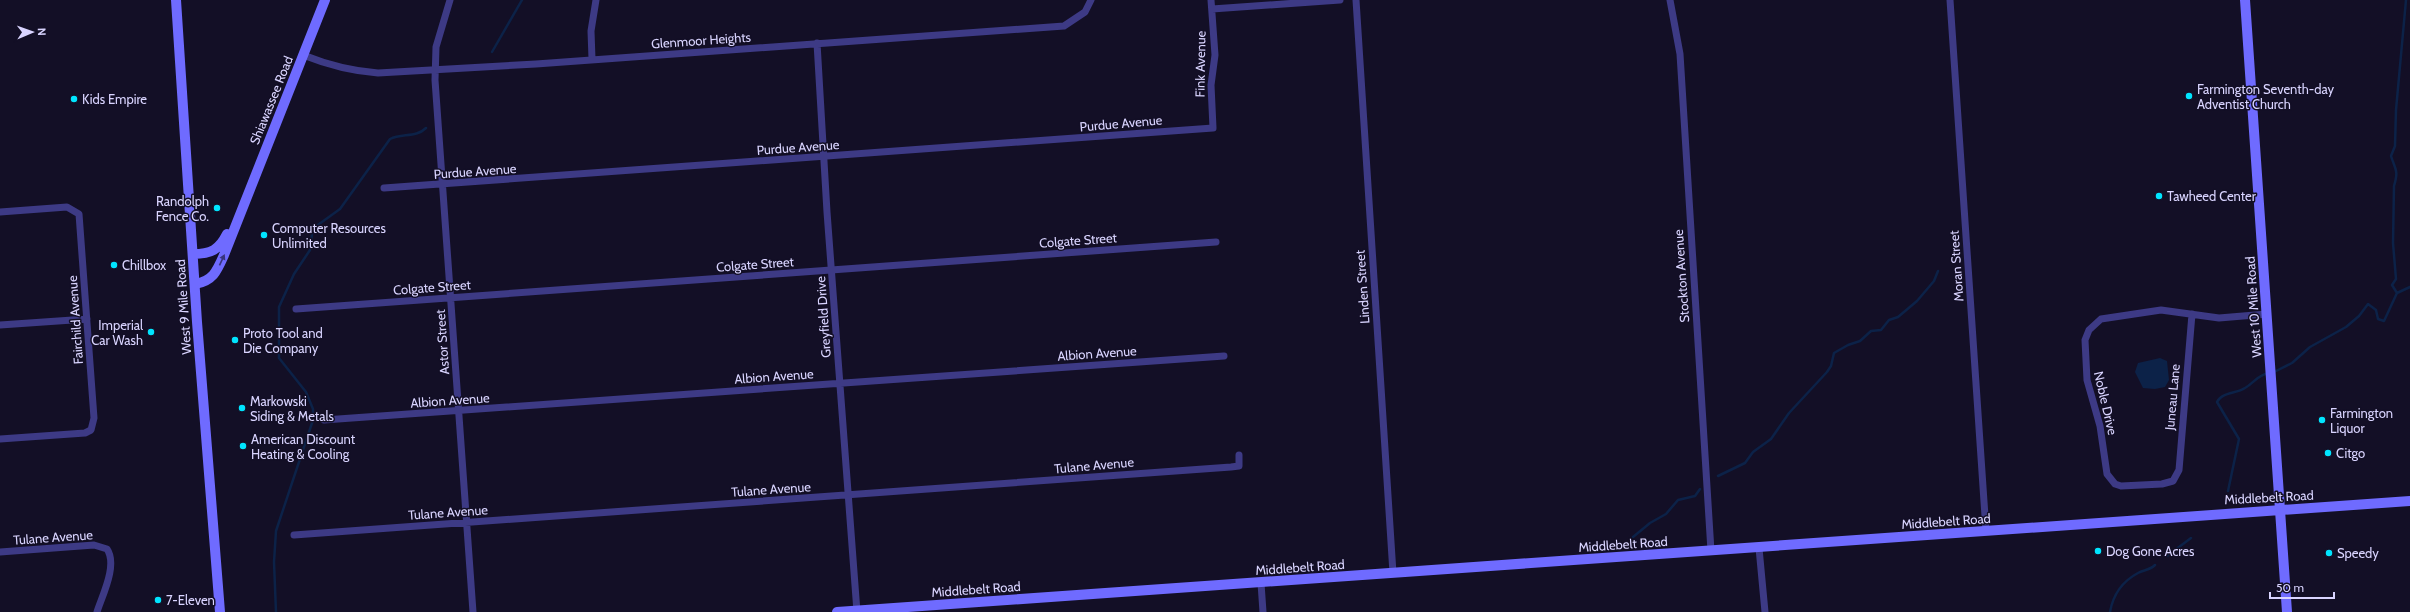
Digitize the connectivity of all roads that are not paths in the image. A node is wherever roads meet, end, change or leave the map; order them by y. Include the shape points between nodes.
1 (176, 0) edge
2 (325, 0) edge
3 (450, 0) edge
4 (596, 0) edge
5 (1091, 0) edge
6 (1211, 0) edge
7 (1340, 0) edge
8 (1356, 0) edge
9 (1670, 0) edge
10 (1950, 0) edge
11 (2245, 0) edge
12 (1212, 9) junction
13 (817, 43) junction
14 (303, 55) junction
15 (592, 60) junction
16 (435, 70) junction
17 (1213, 128) joint
18 (824, 158) junction
19 (442, 184) junction
20 (384, 188) dead end
21 (241, 209) junction
22 (0, 212) edge
23 (1216, 242) dead end
24 (193, 254) junction
25 (832, 270) junction
26 (195, 284) junction
27 (451, 298) junction
28 (296, 309) dead end
29 (2192, 314) junction
30 (2267, 314) junction
31 (87, 319) junction
32 (0, 325) edge
33 (1224, 356) dead end
34 (840, 383) junction
35 (459, 411) junction
36 (324, 420) dead end
37 (0, 438) edge
38 (1239, 455) dead end
39 (2173, 481) joint
40 (848, 496) junction
41 (2410, 501) edge
42 (2280, 510) junction
43 (467, 523) junction
44 (1986, 531) junction
45 (294, 535) dead end
46 (1759, 548) junction
47 (1711, 551) junction
48 (0, 552) edge
49 (1393, 573) junction
50 (1262, 583) junction
51 (857, 611) edge
52 (97, 612) edge
53 (220, 612) edge
54 (473, 612) edge
55 (837, 612) edge
56 (1263, 612) edge
57 (1765, 612) edge
58 (2287, 612) edge

1 - 24 street, West 9 Mile Road
2 - 14 street, Shiawassee Road
3 - 16 street, Astor Street via 438,37
4 - 15 street via 591,31
5 - 13 street, Glenmoor Heights via 1085,12 1064,26
6 - 12 street, Fink Avenue
7 - 12 street
8 - 49 street, Linden Street
9 - 47 street, Stockton Avenue via 1680,54
10 - 44 street, Moran Street
11 - 30 street, West 10 Mile Road
12 - 17 street, Fink Avenue via 1215,55 1211,85
13 - 15 street, Glenmoor Heights
13 - 18 street, Greyfield Drive
14 - 16 street, Glenmoor Heights via 330,66 352,71
14 - 21 street, Shiawassee Road
15 - 16 street, Glenmoor Heights
16 - 19 street, Astor Street
17 - 18 street, Purdue Avenue
18 - 19 street, Purdue Avenue
18 - 25 street, Greyfield Drive
19 - 20 street, Purdue Avenue
19 - 27 street, Astor Street
21 - 24 street, Shiawassee Road via 217,249 210,253
26 -> 21 street, Shiawassee Road via 213,277 231,239
22 - 31 street, Fairchild Avenue via 66,208 75,210 81,219
23 - 25 street, Colgate Street
24 - 26 street, West 9 Mile Road
25 - 27 street, Colgate Street
25 - 34 street, Greyfield Drive
26 - 53 street, West 9 Mile Road
27 - 28 street, Colgate Street
27 - 35 street, Astor Street
29 - 30 street, Noble Drive via 2219,318
29 - 39 street, Juneau Lane via 2179,470
29 - 39 street, Noble Drive via 2160,310 2101,319 2089,330 2085,340 2087,380 2100,426 2105,467 2109,478 2121,486
30 - 42 street, West 10 Mile Road
31 - 32 street
31 - 37 street, Fairchild Avenue via 94,418 91,430 80,434
33 - 34 street, Albion Avenue
34 - 35 street, Albion Avenue
34 - 40 street, Greyfield Drive
35 - 36 street, Albion Avenue
35 - 43 street, Astor Street
38 - 40 street, Tulane Avenue via 1239,466
40 - 43 street, Tulane Avenue
40 - 51 street, Greyfield Drive
41 - 42 street, Middlebelt Road
42 - 44 street, Middlebelt Road
42 - 58 street, West 10 Mile Road
43 - 45 street, Tulane Avenue
43 - 54 street, Astor Street
44 - 46 street, Middlebelt Road
46 - 47 street, Middlebelt Road
46 - 57 street
47 - 49 street, Middlebelt Road
48 - 52 street, Tulane Avenue via 94,546 107,549 111,556 110,570
49 - 50 street, Middlebelt Road
50 - 51 street, Middlebelt Road
50 - 56 street
51 - 55 street, Middlebelt Road

